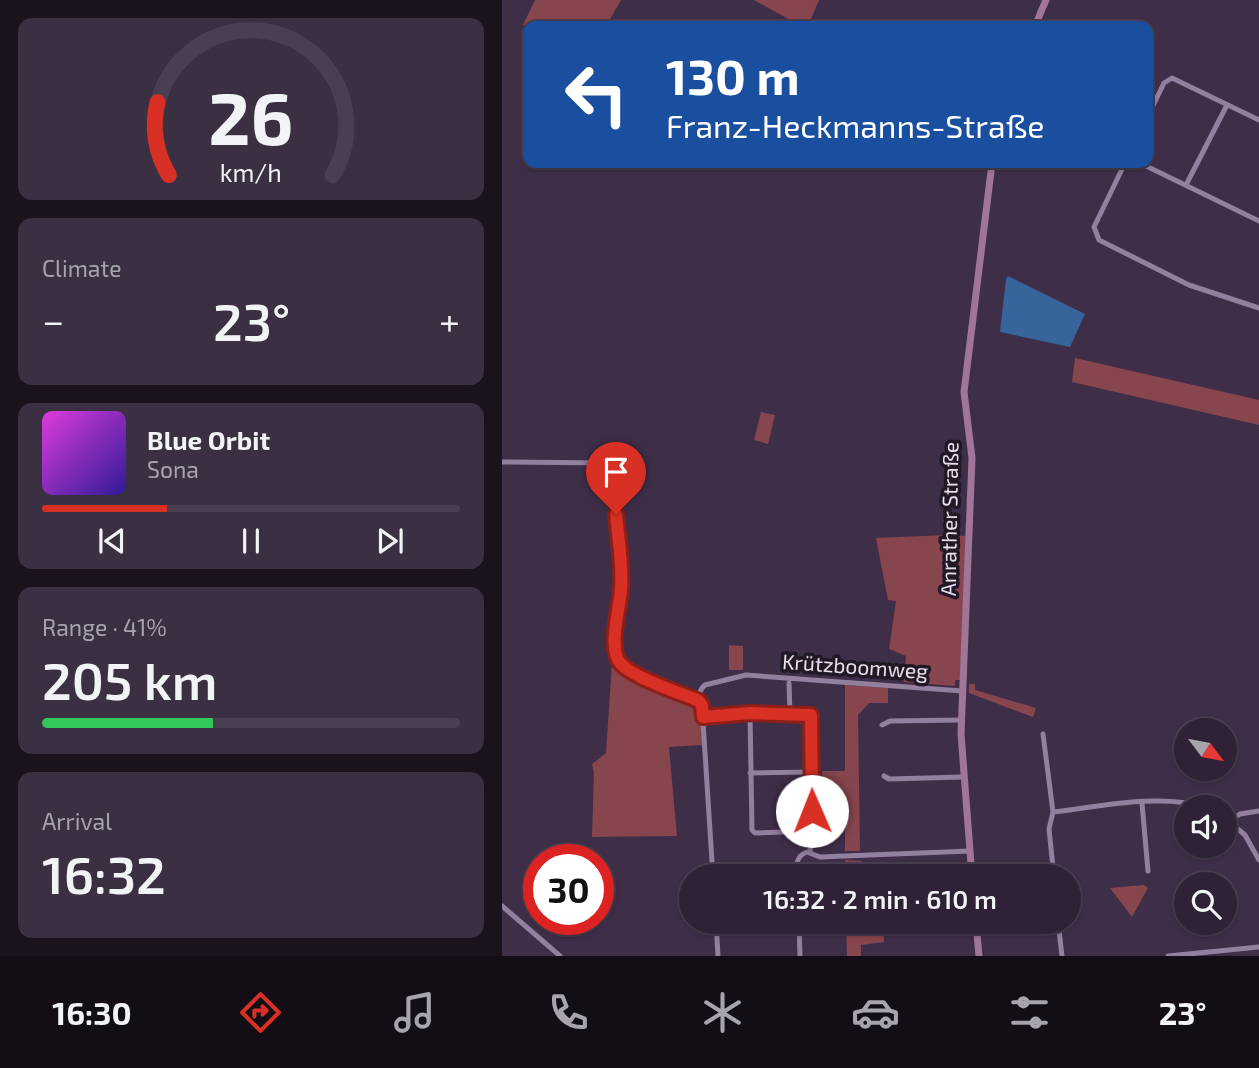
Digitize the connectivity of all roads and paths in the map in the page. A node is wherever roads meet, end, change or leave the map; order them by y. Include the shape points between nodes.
1 (1046, 0) edge
2 (1037, 21) edge
3 (1227, 105) junction
4 (1153, 106) edge
5 (1259, 120) edge
6 (991, 168) edge
7 (1123, 168) edge
8 (1150, 168) edge
9 (1186, 185) junction
10 (1259, 221) edge
11 (1259, 308) edge
12 (502, 463) edge
13 (789, 683) dead end
14 (962, 691) junction
15 (699, 701) junction
16 (750, 713) junction
17 (790, 714) junction
18 (703, 717) junction
19 (961, 720) junction
20 (882, 724) dead end
21 (1043, 734) dead end
22 (812, 772) junction
23 (750, 773) junction
24 (884, 776) dead end
25 (963, 777) junction
26 (1174, 800) edge
27 (1142, 803) junction
28 (1259, 811) edge
29 (1053, 812) junction
30 (1237, 815) edge
31 (1237, 828) edge
32 (812, 831) junction
33 (970, 851) junction
34 (810, 852) junction
35 (1259, 860) edge
36 (712, 864) edge
37 (798, 864) edge
38 (971, 864) edge
39 (1053, 864) edge
40 (1148, 871) dead end
41 (502, 906) edge
42 (717, 934) edge
43 (799, 934) edge
44 (977, 934) edge
45 (1059, 934) edge
46 (1259, 947) edge
47 (560, 956) edge
48 (718, 956) edge
49 (800, 956) edge
50 (979, 956) edge
51 (1061, 956) edge
52 (1168, 956) edge

1 - 2 main road
3 - 4 street via 1172,78 1164,83
3 - 5 street
3 - 9 street
6 - 14 main road, Anrather Straße via 964,381 972,458
7 - 11 street via 1094,227 1099,240 1189,285
8 - 9 street
9 - 10 street
12 - 15 street via 610,463 621,569 617,658 631,672
13 - 17 street
14 - 15 street, Krützboomweg via 746,675 705,685
14 - 19 main road, Anrather Straße
15 - 18 street
16 - 17 street
16 - 18 street
16 - 23 street
17 - 22 street via 811,715
18 - 36 street
19 - 20 street
19 - 25 main road, Anrather Straße
21 - 29 street
22 - 23 street
22 - 32 street
23 - 32 street via 753,832
24 - 25 street
25 - 33 main road, Anrather Straße
26 - 27 street
27 - 29 street
27 - 40 street
28 - 30 street
29 - 39 street via 1049,829
31 - 35 street
32 - 34 street
33 - 34 street via 820,856
33 - 38 main road, Anrather Straße
34 - 37 street via 802,854
41 - 47 street
42 - 48 street
43 - 49 street
44 - 50 main road
45 - 51 street
46 - 52 street

